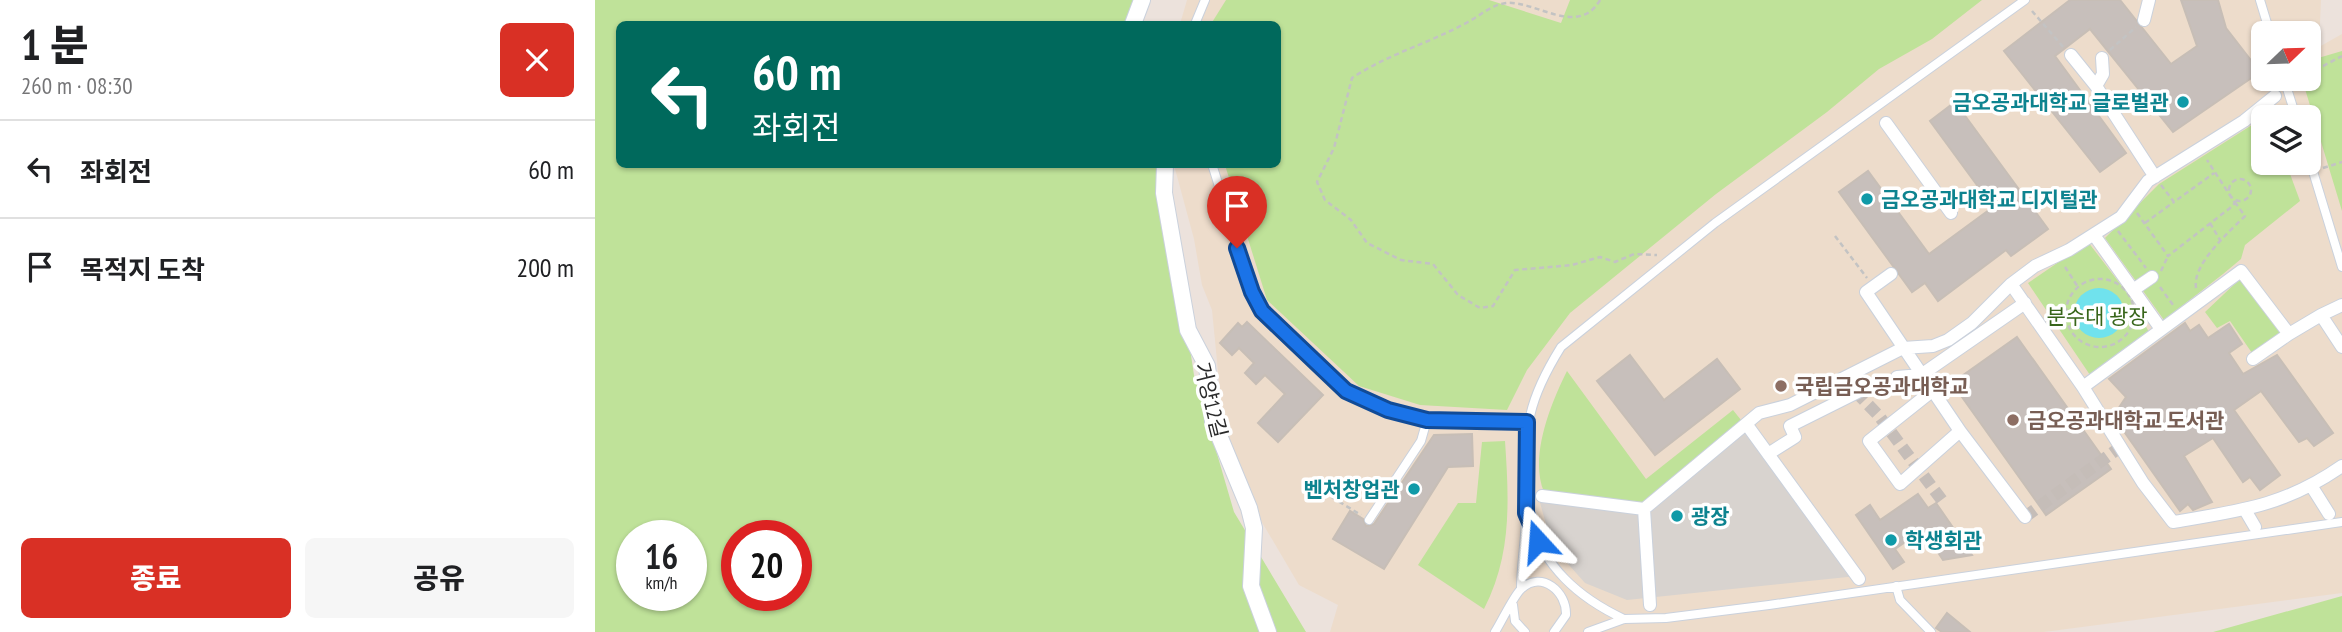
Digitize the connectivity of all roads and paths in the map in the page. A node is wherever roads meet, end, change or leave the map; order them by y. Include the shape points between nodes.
1 (1142, 0) edge
2 (1205, 0) edge
3 (1600, 0) edge
4 (2025, 0) edge
5 (2149, 0) edge
6 (2260, 0) edge
7 (2032, 11) dead end
8 (2144, 20) joint
9 (1134, 21) edge
10 (1196, 21) edge
11 (2266, 21) edge
12 (2071, 55) joint
13 (2342, 56) edge
14 (2102, 58) joint
15 (2321, 67) edge
16 (2096, 86) junction
17 (2275, 96) dead end
18 (1886, 123) dead end
19 (2199, 148) junction
20 (2342, 162) edge
21 (1165, 168) edge
22 (1213, 168) edge
23 (2323, 168) dead end
24 (2215, 172) junction
25 (2314, 175) edge
26 (2155, 177) junction
27 (2231, 197) junction
28 (2130, 202) junction
29 (2174, 202) junction
30 (1951, 213) dead end
31 (2144, 223) junction
32 (2210, 223) junction
33 (2094, 235) junction
34 (1835, 236) dead end
35 (2220, 240) junction
36 (1657, 255) dead end
37 (2057, 255) junction
38 (2168, 256) junction
39 (2341, 261) edge
40 (1891, 274) dead end
41 (2152, 277) joint
42 (2011, 284) junction
43 (1874, 287) junction
44 (2078, 287) junction
45 (2133, 290) junction
46 (2199, 302) junction
47 (2025, 303) junction
48 (2342, 305) edge
49 (2321, 314) junction
50 (2161, 329) junction
51 (2289, 334) junction
52 (2342, 347) edge
53 (1903, 348) junction
54 (2253, 359) dead end
55 (1921, 375) junction
56 (1897, 377) joint
57 (1836, 382) junction
58 (2083, 387) junction
59 (1864, 388) joint
60 (1932, 391) junction
61 (1846, 397) junction
62 (1427, 420) junction
63 (1527, 422) junction
64 (1747, 425) junction
65 (1960, 431) junction
66 (1768, 454) junction
67 (2342, 466) edge
68 (1310, 484) dead end
69 (2312, 487) junction
70 (1542, 496) dead end
71 (1644, 509) junction
72 (2245, 510) junction
73 (1526, 513) junction
74 (2329, 514) dead end
75 (2025, 517) dead end
76 (1369, 520) joint
77 (2342, 522) edge
78 (2255, 527) dead end
79 (1859, 579) dead end
80 (1896, 586) junction
81 (1521, 589) junction
82 (1559, 591) junction
83 (1590, 601) junction
84 (1513, 605) junction
85 (1650, 605) dead end
86 (1623, 619) junction
87 (1268, 632) edge
88 (1495, 632) edge
89 (1525, 632) edge
90 (1554, 632) edge
91 (1588, 632) edge
92 (1931, 632) edge

1 - 9 street
2 - 10 lane
3 - 36 path via 1583,15 1556,16 1508,2 1377,61 1352,78 1334,148 1317,182 1325,200 1351,220 1367,243 1401,260 1433,264 1458,295 1480,308 1493,306 1515,270 1572,265 1600,257 1615,262 1633,254
4 - 63 lane via 1715,223 1571,338 1544,374
5 - 8 street
6 - 11 lane
7 - 12 path
8 - 14 path
12 - 16 street
13 - 15 path
14 - 16 street via 2103,74
16 - 26 street
17 - 19 street
18 - 30 street
19 - 24 path
19 - 26 street
20 - 23 path
21 - 87 street, 거양12길 via 1164,193 1188,330 1207,366 1213,421 1249,508 1254,528 1251,586
22 - 62 lane via 1262,311 1346,391 1388,410
24 - 27 path
24 - 29 path
25 - 39 lane
26 - 28 street
26 - 29 path
27 - 27 path via 2232,181 2249,183 2249,197 2239,201
27 - 32 path via 2235,203
27 - 35 path via 2245,216
28 - 31 path
28 - 33 street via 2121,217
29 - 31 path
31 - 38 path
32 - 35 path
32 - 38 path
33 - 37 street
33 - 45 street
34 - 43 path
35 - 46 path via 2195,280
37 - 42 street
37 - 44 path
38 - 41 path
40 - 43 street
41 - 45 street
42 - 47 street
42 - 53 street via 1948,340
43 - 53 street via 1867,292
44 - 44 path via 2066,313 2073,334 2092,347 2121,341 2133,323 2134,308 2128,294 2117,283 2102,279
45 - 50 street
46 - 50 street
46 - 51 street via 2241,271
47 - 55 street
47 - 58 street
48 - 49 street
49 - 51 street
49 - 52 street
50 - 58 street
51 - 54 street
53 - 55 street
53 - 57 street
55 - 56 street
55 - 60 street
56 - 59 path
57 - 61 street
57 - 64 street via 1790,405 1759,413
58 - 72 street via 2173,522
59 - 61 street
60 - 65 street
60 - 65 street via 1869,441 1900,484
61 - 66 street via 1790,426 1795,437
62 - 63 lane
62 - 76 lane via 1421,441
63 - 73 lane
64 - 66 street
64 - 71 street
65 - 75 street
66 - 79 street
67 - 69 street
68 - 76 path
69 - 72 street
69 - 74 street
70 - 71 street
71 - 85 street
72 - 78 street
73 - 81 lane
73 - 83 lane via 1544,555 1559,576
77 - 80 lane
80 - 86 lane via 1666,618
80 - 92 lane via 1900,600
81 - 82 lane via 1536,582
81 - 84 lane
82 - 83 lane
82 - 90 lane via 1566,615
83 - 86 lane
84 - 88 lane
84 - 89 lane via 1515,621
86 - 91 lane

